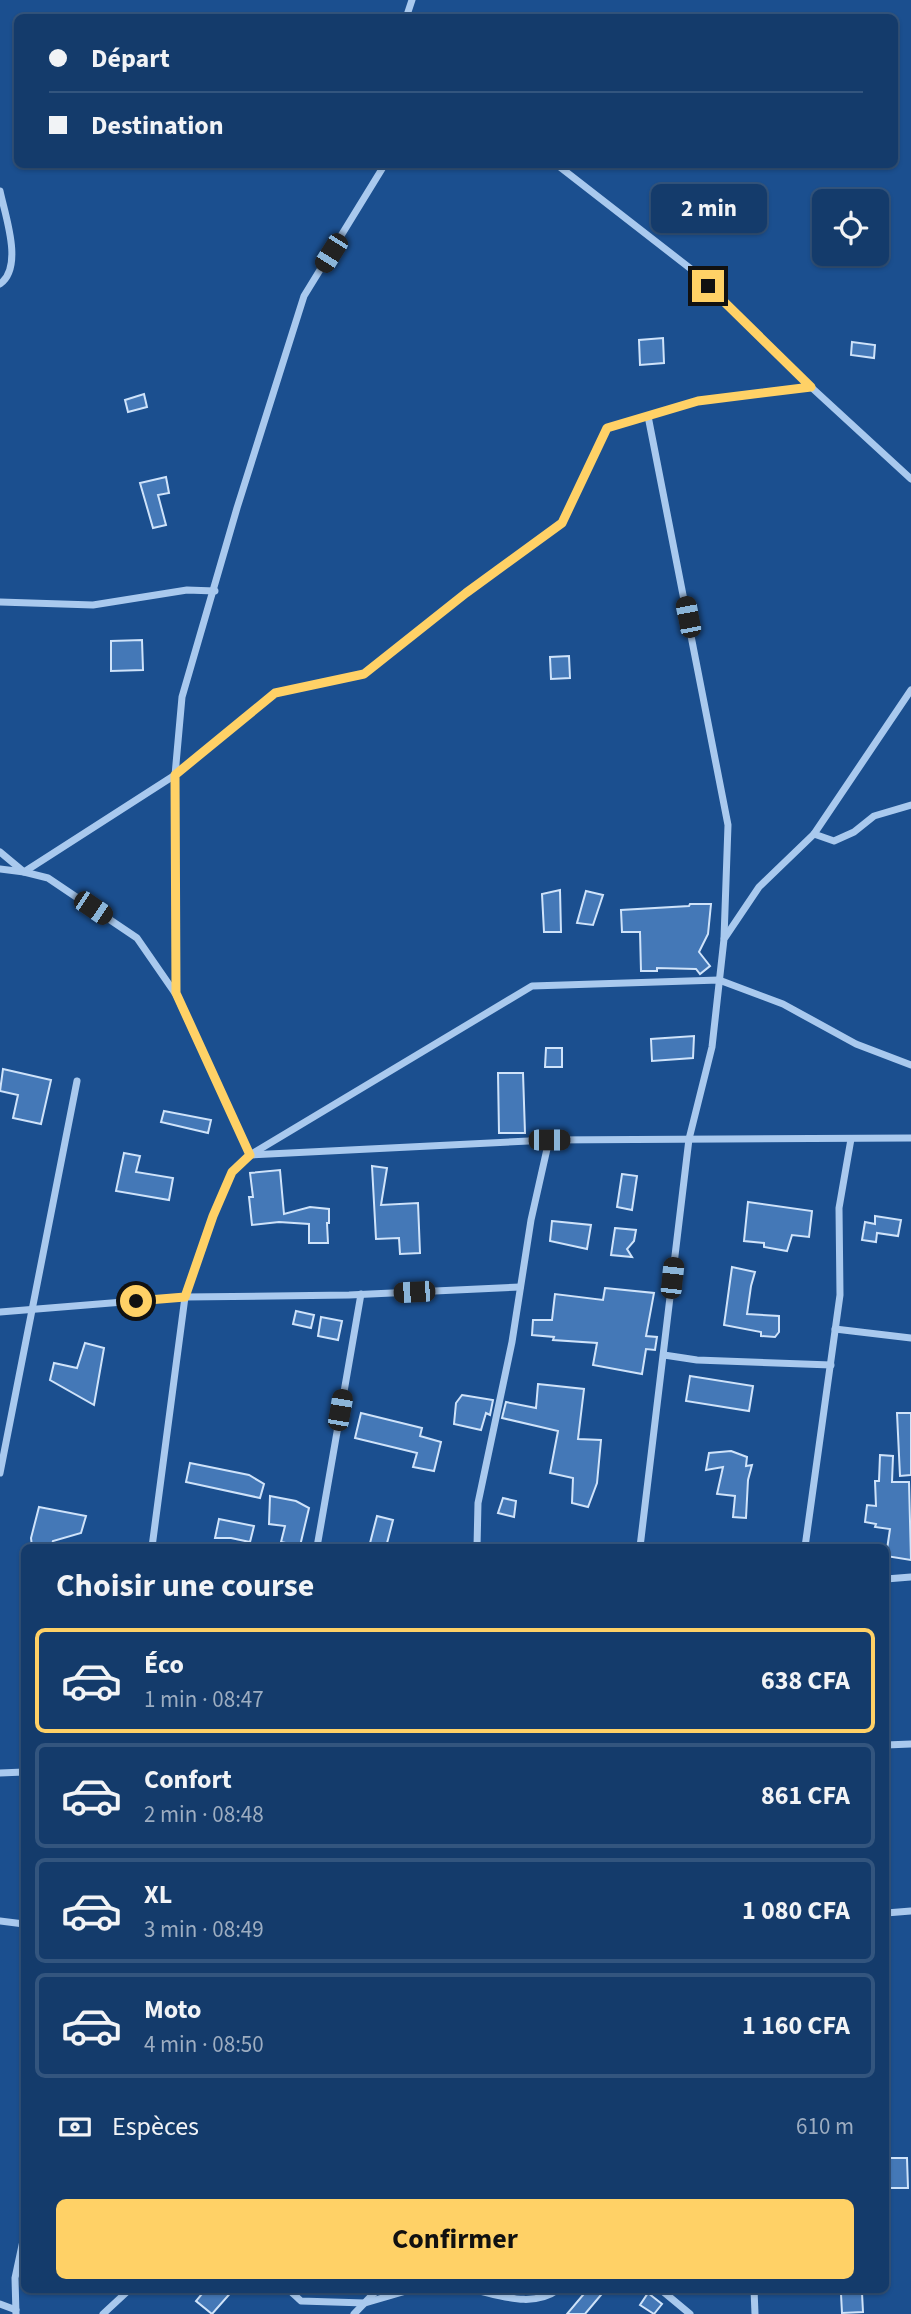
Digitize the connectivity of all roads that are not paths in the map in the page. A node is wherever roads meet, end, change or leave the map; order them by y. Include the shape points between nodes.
1 (382, 168) edge
2 (561, 168) edge
3 (0, 191) edge
4 (0, 284) edge
5 (811, 387) junction
6 (648, 415) junction
7 (911, 479) edge
8 (215, 591) junction
9 (0, 602) edge
10 (911, 690) edge
11 (175, 775) junction
12 (911, 805) edge
13 (814, 834) junction
14 (0, 852) edge
15 (0, 869) edge
16 (24, 872) junction
17 (724, 939) junction
18 (719, 981) junction
19 (176, 993) junction
20 (911, 1065) edge
21 (77, 1081) dead end
22 (911, 1138) edge
23 (689, 1139) junction
24 (851, 1139) junction
25 (549, 1140) junction
26 (250, 1155) junction
27 (520, 1287) junction
28 (360, 1294) junction
29 (185, 1297) junction
30 (32, 1309) junction
31 (0, 1312) edge
32 (835, 1329) junction
33 (911, 1338) edge
34 (664, 1355) junction
35 (831, 1364) junction
36 (0, 1473) edge
37 (152, 1544) edge
38 (318, 1544) edge
39 (477, 1544) edge
40 (640, 1544) edge
41 (805, 1544) edge
42 (911, 1577) edge
43 (889, 1579) edge
44 (911, 1744) edge
45 (889, 1745) edge
46 (21, 1772) edge
47 (0, 1773) edge
48 (911, 1911) edge
49 (889, 1913) edge
50 (0, 1921) edge
51 (21, 1924) edge
52 (21, 2250) edge
53 (126, 2293) edge
54 (292, 2293) edge
55 (374, 2293) edge
56 (398, 2293) edge
57 (488, 2293) edge
58 (553, 2293) edge
59 (665, 2293) edge
60 (754, 2293) edge
61 (365, 2302) junction
62 (0, 2304) edge
63 (16, 2312) edge
64 (103, 2314) edge
65 (354, 2314) edge
66 (690, 2314) edge
67 (755, 2314) edge

1 - 8 street via 304,296
2 - 5 street via 691,269
3 - 4 street via 12,257
5 - 6 street via 698,401
5 - 7 street
6 - 11 street via 607,428 562,523 364,674 275,693
6 - 17 street via 728,825
8 - 9 street via 187,590 93,605
8 - 11 street via 182,697
10 - 13 street
11 - 16 street
11 - 19 street
12 - 13 street via 874,816 834,841
13 - 17 street via 759,887
14 - 16 street
15 - 16 street
16 - 19 street via 48,878 137,938
17 - 18 street
18 - 20 street via 783,1004 856,1044
18 - 23 street via 712,1048
18 - 26 street via 532,986
19 - 26 street
21 - 30 street
22 - 24 street
23 - 24 street
23 - 25 street
23 - 34 street
24 - 32 street via 839,1208 840,1295
25 - 26 street
25 - 27 street
26 - 29 street via 232,1172
27 - 28 street
27 - 39 street via 478,1503
28 - 29 street
28 - 38 street
29 - 30 street
29 - 37 street
30 - 31 street
30 - 36 street
32 - 33 street
32 - 35 street
34 - 35 street
34 - 40 street
35 - 41 street
42 - 43 street
44 - 45 street
46 - 47 street
48 - 49 street
50 - 51 street
52 - 63 street via 15,2278
53 - 64 street
54 - 61 street via 301,2301
55 - 61 street
56 - 61 street
57 - 58 street via 523,2301
59 - 66 street
60 - 67 street
61 - 65 street
62 - 63 street

